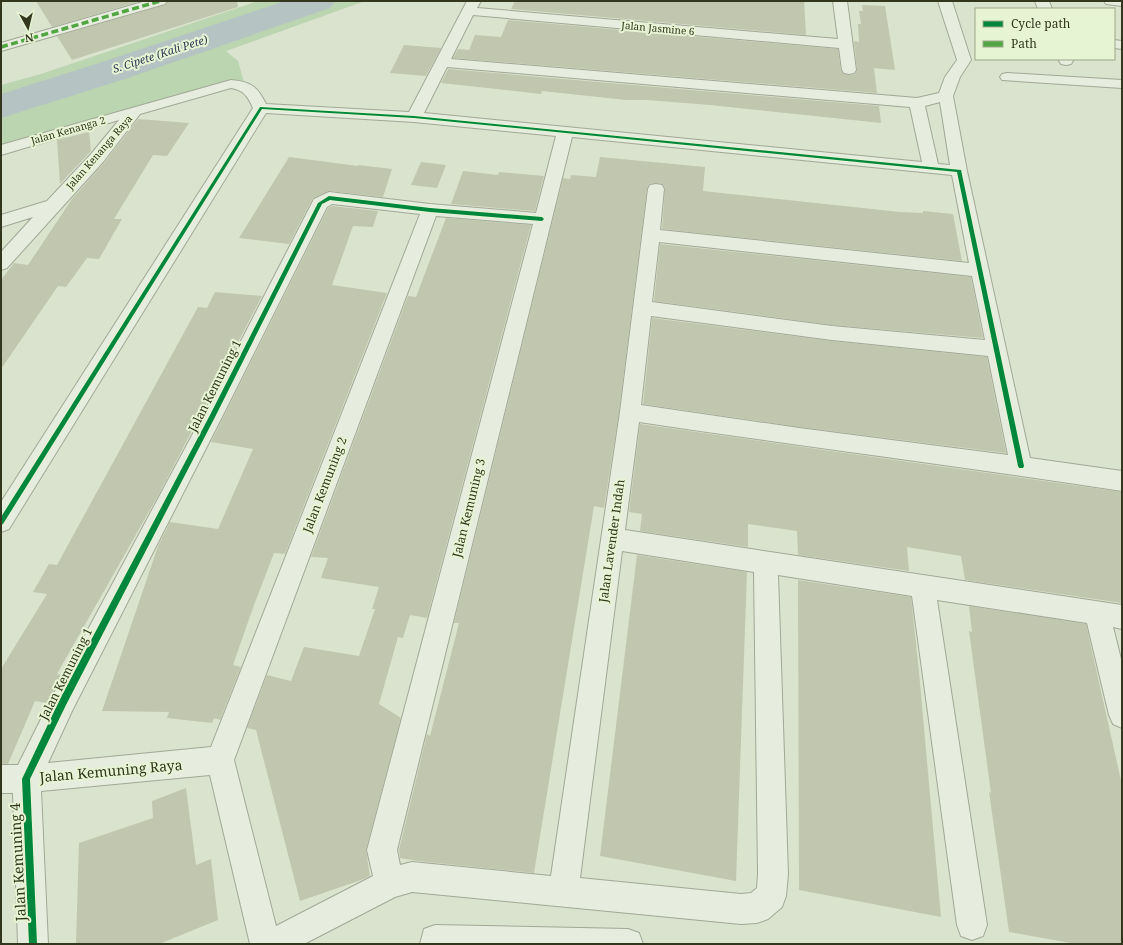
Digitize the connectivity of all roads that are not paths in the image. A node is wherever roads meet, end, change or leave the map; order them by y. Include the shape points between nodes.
1 (160, 1) edge
2 (840, 1) edge
3 (945, 1) edge
4 (1111, 1) edge
5 (1122, 2) edge
6 (472, 6) edge
7 (846, 44) junction
8 (1, 47) edge
9 (442, 62) junction
10 (849, 70) dead end
11 (1007, 77) dead end
12 (1122, 84) edge
13 (946, 96) junction
14 (917, 104) junction
15 (262, 108) junction
16 (135, 111) junction
17 (414, 117) junction
18 (565, 133) junction
19 (1, 150) edge
20 (931, 168) junction
21 (959, 171) junction
22 (656, 189) dead end
23 (53, 205) junction
24 (430, 210) junction
25 (542, 219) junction
26 (1, 221) edge
27 (652, 235) junction
28 (1, 264) edge
29 (979, 270) junction
30 (643, 308) junction
31 (997, 349) junction
32 (630, 412) junction
33 (1021, 466) junction
34 (1122, 481) edge
35 (1, 522) edge
36 (612, 539) junction
37 (766, 563) junction
38 (923, 587) junction
39 (1097, 614) junction
40 (1122, 617) edge
41 (1122, 715) edge
42 (220, 760) junction
43 (14, 779) edge
44 (390, 883) junction
45 (563, 892) junction
46 (972, 924) dead end
47 (34, 944) edge
48 (264, 944) edge
49 (272, 944) edge
50 (435, 944) edge
51 (628, 944) edge

1 - 8 street
2 - 7 street
3 - 13 street via 964,60 953,74
4 - 5 street
6 - 7 street, Jalan Jasmine 6
6 - 9 street
7 - 10 street
9 - 14 street
9 - 17 street
11 - 12 street
13 - 14 street
13 - 21 street
14 - 20 street
15 - 16 street, Jalan Kenanga Raya via 253,93 245,86 231,84
15 - 17 street
15 - 35 street
16 - 19 street, Jalan Kenanga 2
16 - 23 street, Jalan Kenanga Raya via 97,158
17 - 18 street
18 - 20 street
18 - 25 street, Jalan Kemuning 3
20 - 21 street
21 - 29 street
22 - 27 street, Jalan Lavender Indah
23 - 26 street
23 - 28 street, Jalan Kenanga Raya
24 - 25 street, Jalan Kemuning 1
24 - 42 street, Jalan Kemuning 2
24 - 43 street, Jalan Kemuning 1 via 330,198 320,202 212,417 63,702
25 - 44 street, Jalan Kemuning 3 via 382,850
27 - 29 street
27 - 30 street, Jalan Lavender Indah
29 - 31 street
30 - 31 street via 832,332
30 - 32 street, Jalan Lavender Indah
31 - 33 street
32 - 33 street
32 - 36 street, Jalan Lavender Indah
33 - 34 street
36 - 37 street
36 - 45 street, Jalan Lavender Indah
37 - 38 street
37 - 45 street via 773,874 771,896 757,908 741,909
38 - 39 street
38 - 46 street
39 - 40 street
39 - 41 street
42 - 43 street, Jalan Kemuning Raya
42 - 48 street
43 - 47 street, Jalan Kemuning 4
44 - 45 street via 412,877
44 - 49 street
50 - 51 street via 435,940

